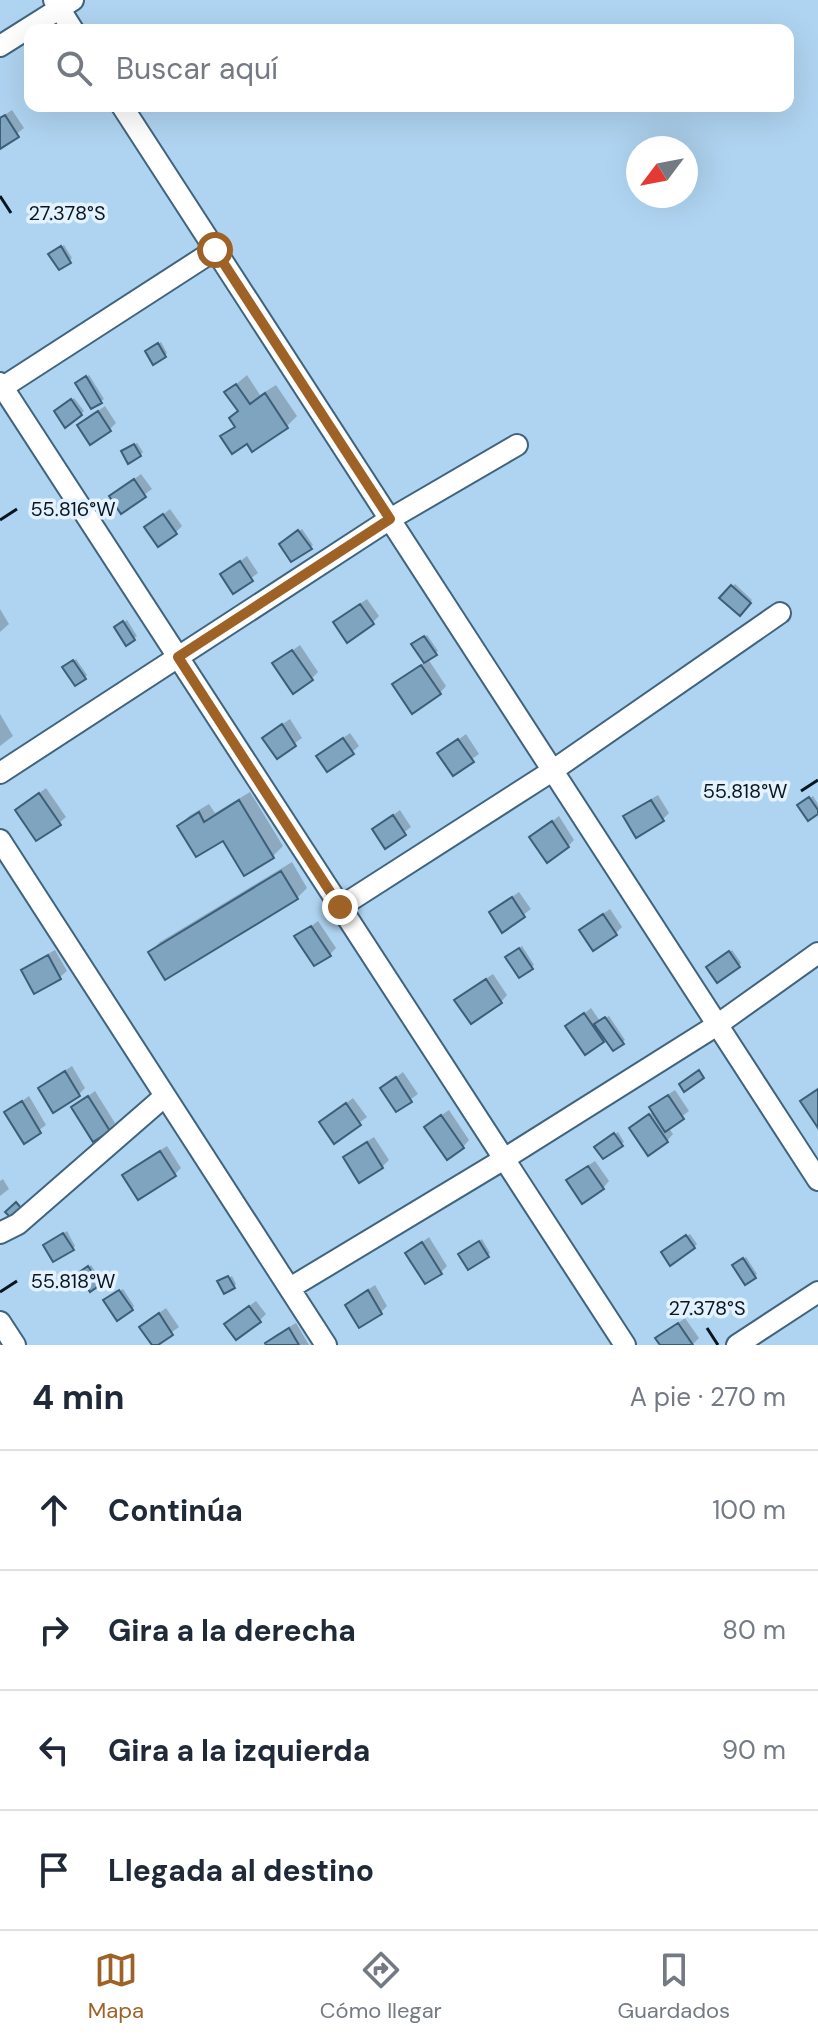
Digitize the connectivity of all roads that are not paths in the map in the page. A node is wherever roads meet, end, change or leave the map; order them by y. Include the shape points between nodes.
1 (62, 3) edge
2 (32, 24) edge
3 (71, 24) edge
4 (24, 29) edge
5 (0, 46) edge
6 (126, 112) edge
7 (215, 250) junction
8 (1, 387) edge
9 (517, 445) dead end
10 (390, 519) junction
11 (780, 613) dead end
12 (178, 657) junction
13 (552, 771) junction
14 (0, 773) edge
15 (0, 840) edge
16 (340, 907) junction
17 (818, 953) edge
18 (717, 1025) junction
19 (165, 1096) junction
20 (504, 1159) junction
21 (818, 1180) edge
22 (0, 1233) edge
23 (290, 1288) junction
24 (818, 1292) edge
25 (0, 1322) edge
26 (15, 1345) edge
27 (326, 1345) edge
28 (625, 1345) edge
29 (737, 1345) edge

1 - 2 street
1 - 3 street
4 - 5 street
6 - 7 street
7 - 8 street
7 - 10 street
8 - 12 street
9 - 10 street
10 - 12 street
10 - 13 street
11 - 13 street
12 - 14 street
12 - 16 street
13 - 16 street
13 - 18 street
15 - 19 street
16 - 20 street
17 - 18 street
18 - 20 street
18 - 21 street
19 - 22 street via 18,1224
19 - 23 street
20 - 23 street
20 - 28 street
23 - 27 street
24 - 29 street
25 - 26 street

